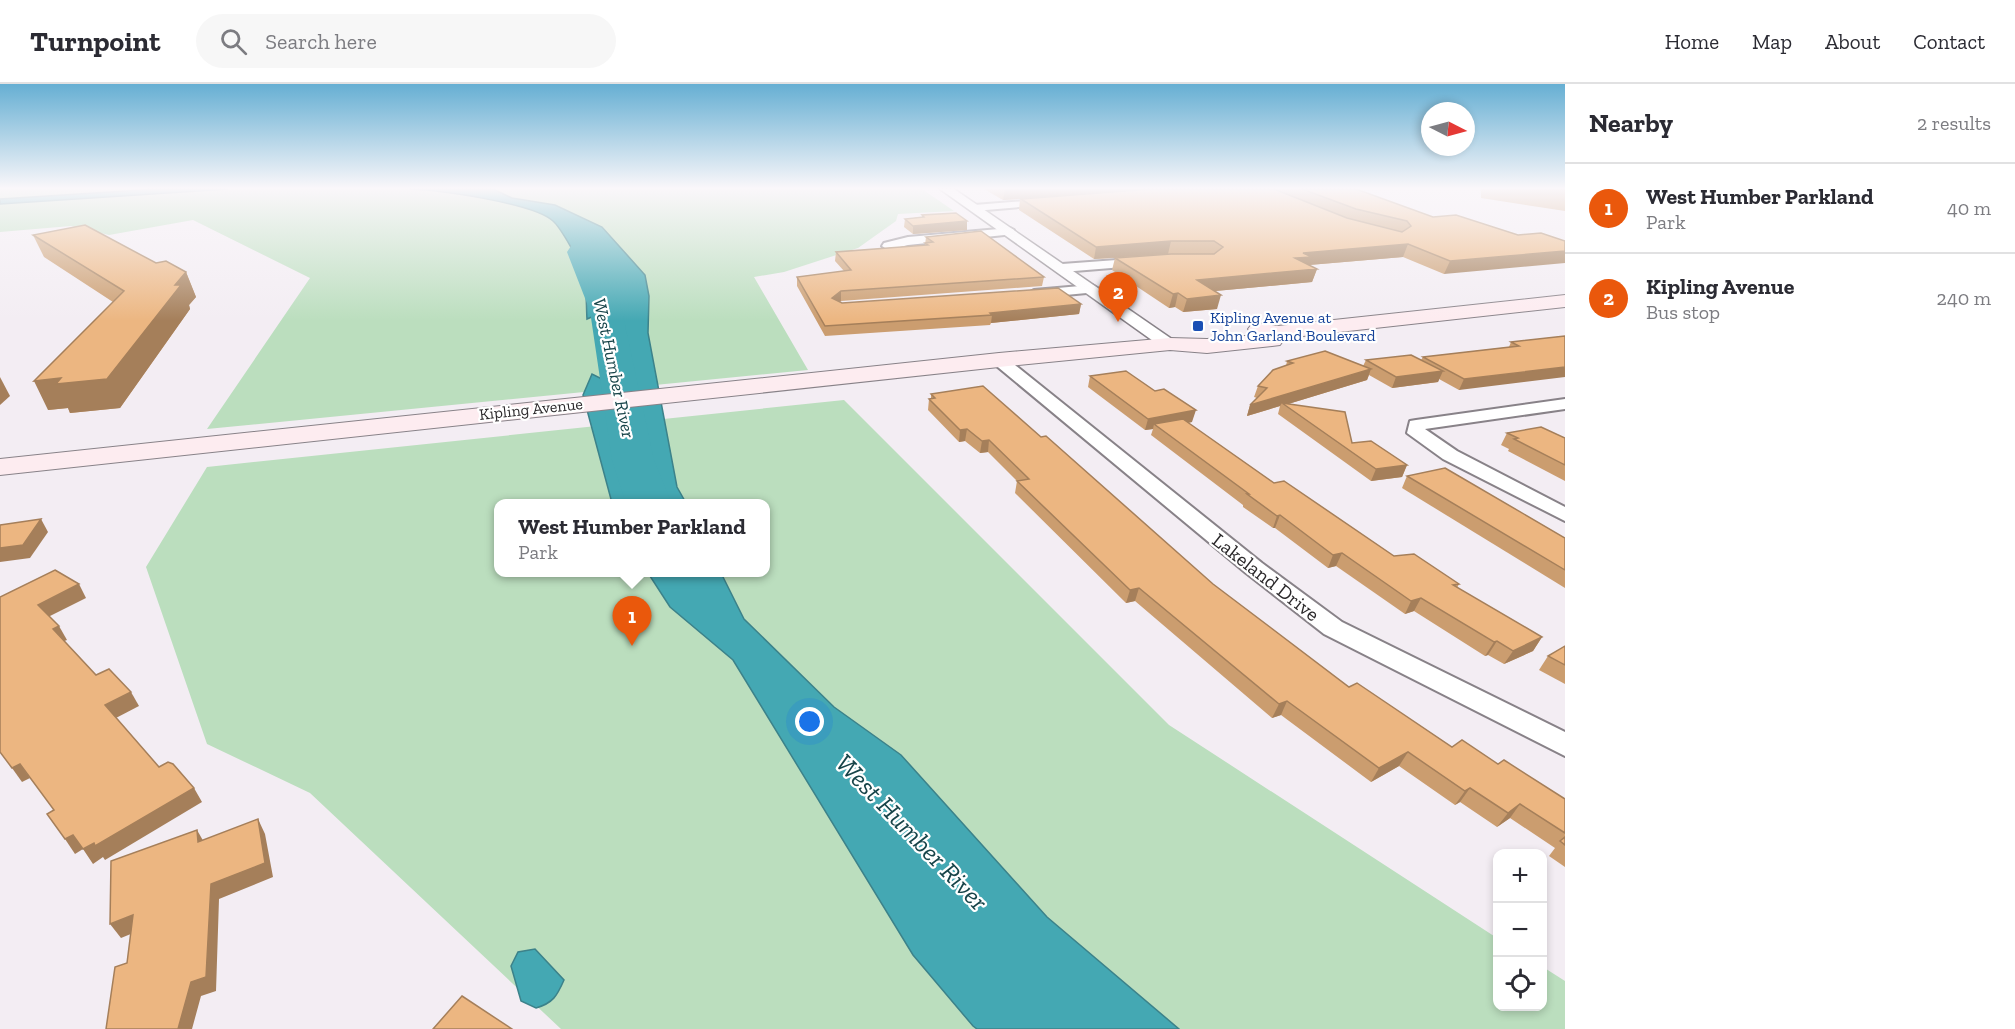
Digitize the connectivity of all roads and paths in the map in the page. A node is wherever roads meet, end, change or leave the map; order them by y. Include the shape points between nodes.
1 (998, 233) edge
2 (1012, 233) edge
3 (888, 246) edge
4 (1157, 261) edge
5 (1062, 268) junction
6 (1092, 289) junction
7 (1019, 295) edge
8 (1565, 301) edge
9 (1170, 344) junction
10 (999, 360) junction
11 (1565, 404) edge
12 (0, 467) edge
13 (1565, 515) edge
14 (1565, 745) edge

1 - 3 street
2 - 5 street
4 - 5 street
5 - 6 street
6 - 7 street
6 - 9 street
8 - 9 main road, Kipling Avenue via 1278,332 1272,340 1207,346
9 - 10 main road, Kipling Avenue
10 - 12 main road, Kipling Avenue
10 - 14 street, Lakeland Drive via 1333,628
11 - 13 street via 1416,425 1416,433

